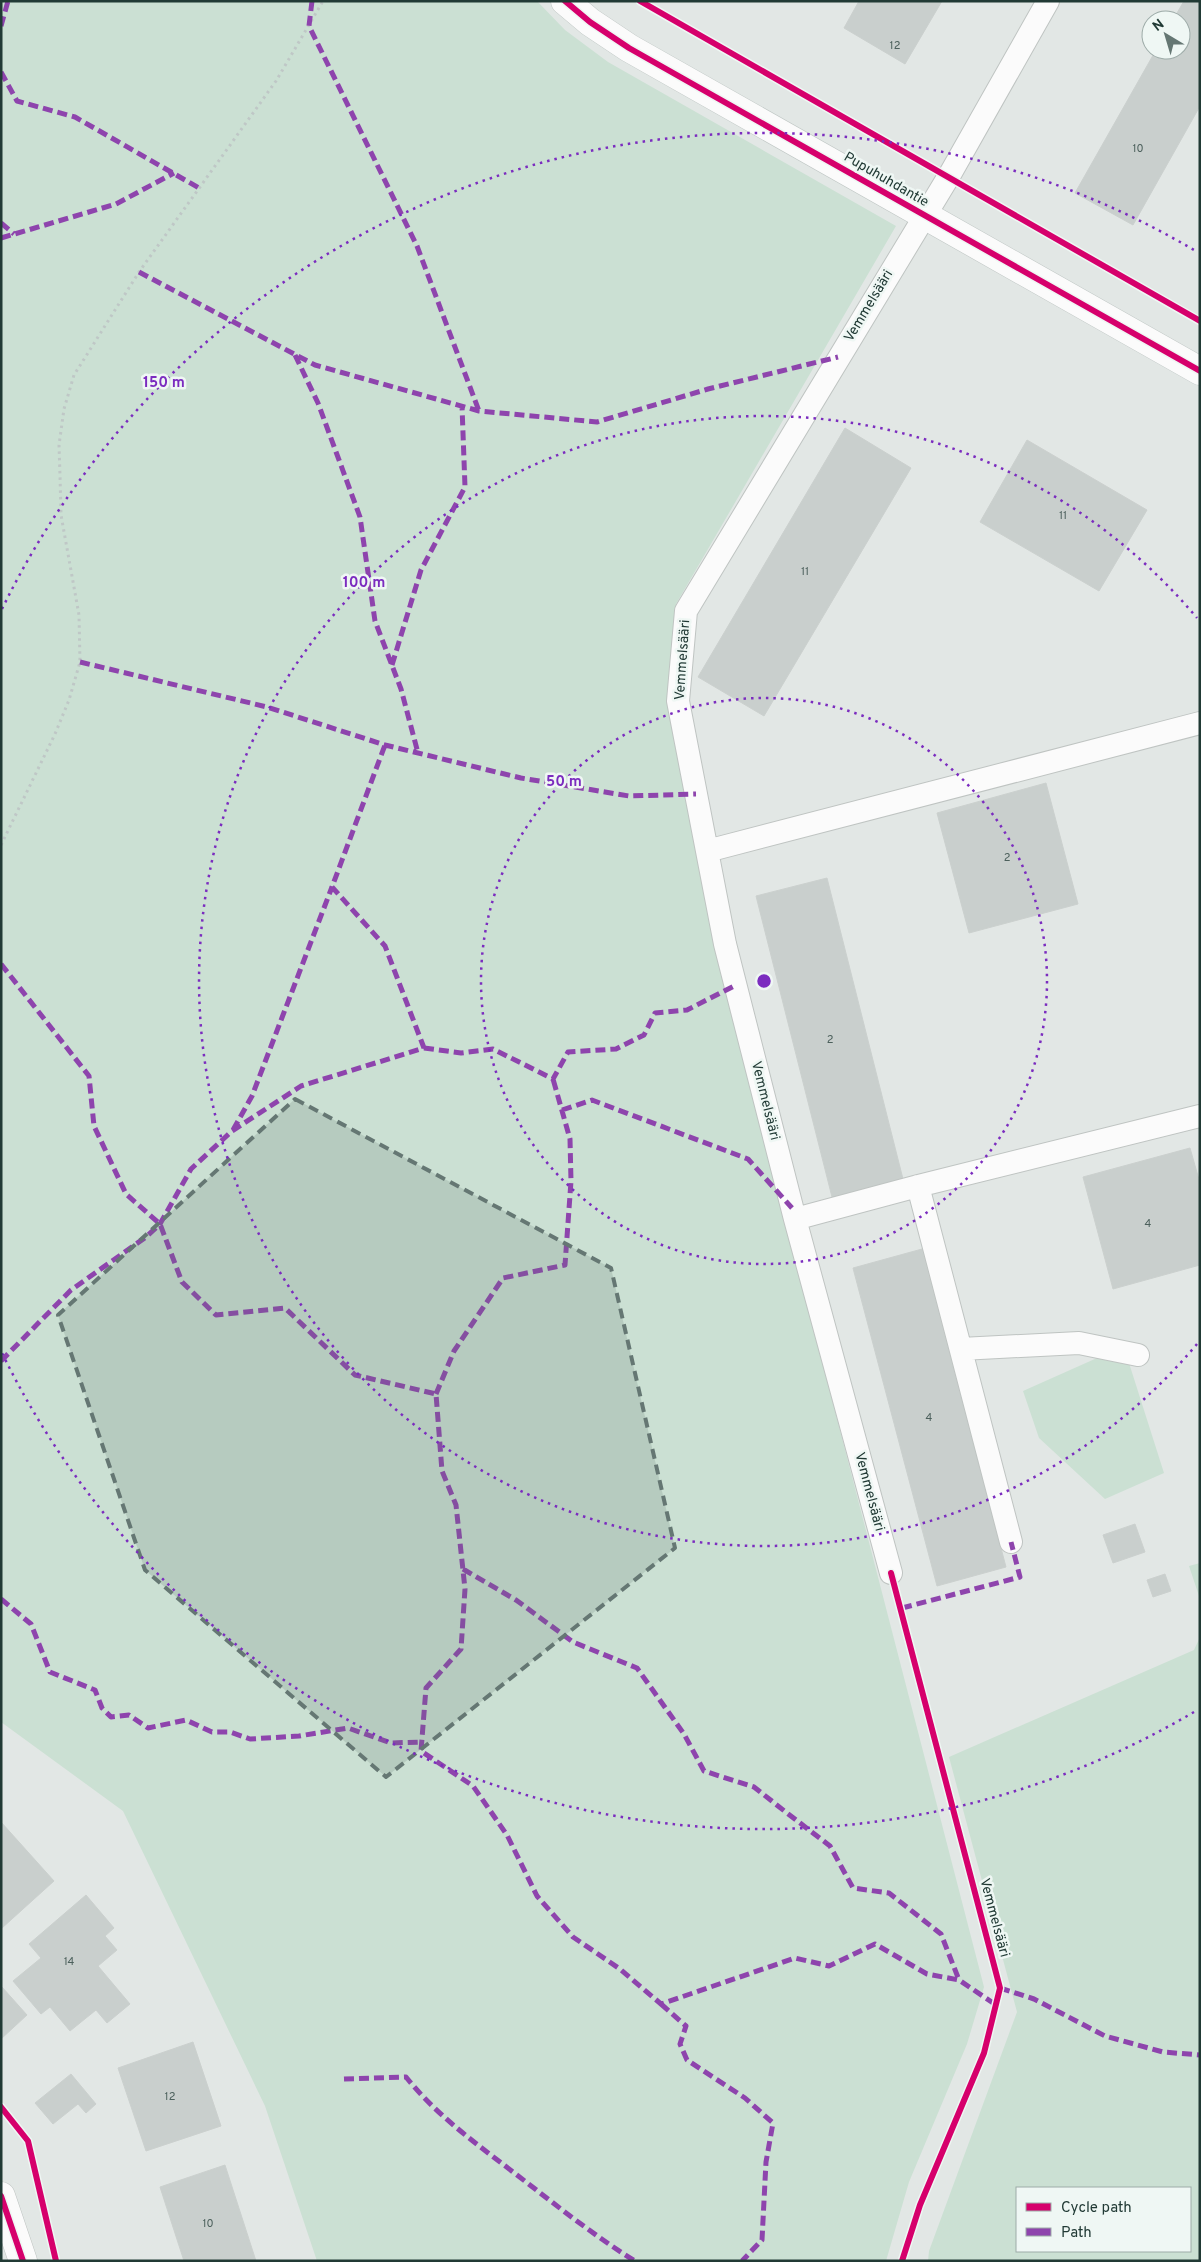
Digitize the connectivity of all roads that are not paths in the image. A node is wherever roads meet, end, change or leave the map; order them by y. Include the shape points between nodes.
1 (565, 1) edge
2 (1048, 1) edge
3 (925, 216) junction
4 (1200, 372) edge
5 (1200, 723) edge
6 (707, 851) junction
7 (1200, 1116) edge
8 (918, 1186) junction
9 (795, 1219) junction
10 (960, 1349) junction
11 (1138, 1355) dead end
12 (1011, 1542) dead end
13 (891, 1573) dead end
14 (1, 2196) edge
15 (23, 2261) edge

1 - 3 street, Pupuhuhdantie via 629,48
2 - 3 lane, Vemmelsääri
3 - 4 street, Pupuhuhdantie
3 - 6 lane, Vemmelsääri via 686,610 678,701
5 - 6 lane
6 - 9 lane, Vemmelsääri via 725,944
7 - 8 lane
8 - 9 lane
8 - 10 lane
9 - 13 lane, Vemmelsääri
10 - 11 lane via 1079,1343
10 - 12 lane
14 - 15 street

